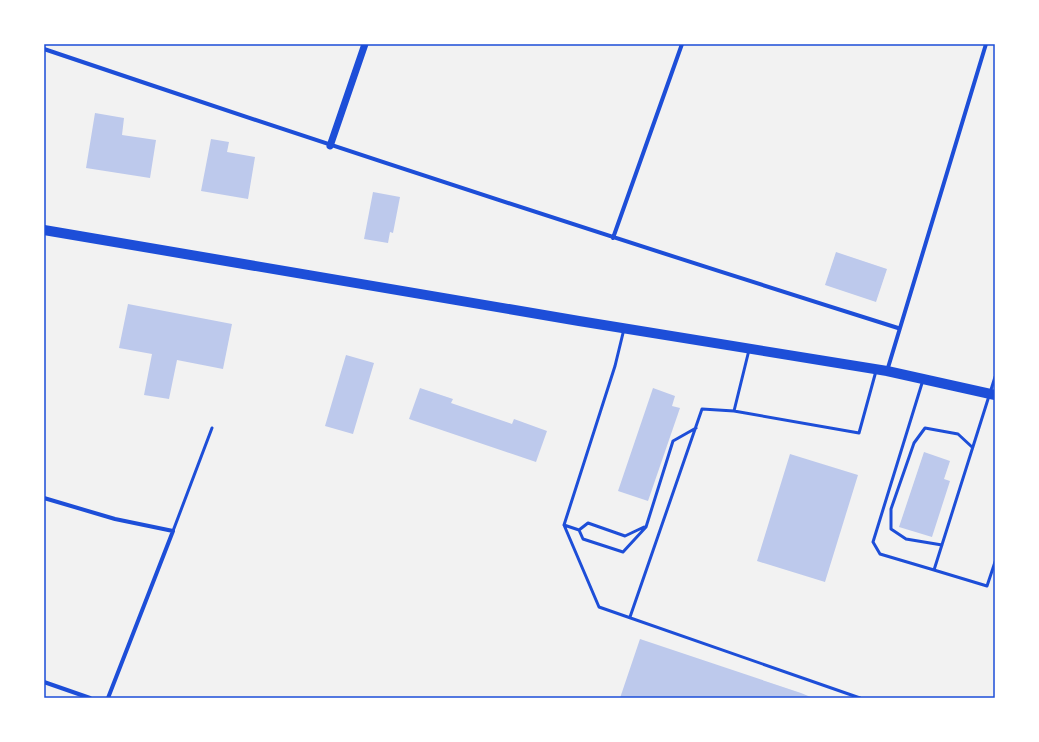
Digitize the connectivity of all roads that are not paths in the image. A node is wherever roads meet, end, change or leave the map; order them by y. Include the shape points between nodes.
1 (365, 44) edge
2 (682, 44) edge
3 (986, 44) edge
4 (44, 49) edge
5 (330, 146) junction
6 (44, 230) edge
7 (613, 238) junction
8 (624, 328) junction
9 (898, 328) junction
10 (749, 348) junction
11 (882, 370) junction
12 (995, 377) edge
13 (923, 378) junction
14 (992, 394) edge
15 (734, 411) junction
16 (212, 428) dead end
17 (696, 428) junction
18 (972, 447) junction
19 (44, 498) edge
20 (564, 525) junction
21 (646, 527) junction
22 (579, 530) junction
23 (173, 531) junction
24 (942, 544) junction
25 (995, 562) edge
26 (934, 570) junction
27 (630, 617) junction
28 (44, 682) edge
29 (86, 697) edge
30 (108, 698) edge
31 (860, 698) edge

1 - 5 street
2 - 7 street
3 - 9 street
4 - 5 street
5 - 7 street
6 - 8 main road
7 - 9 street
8 - 10 main road
8 - 20 lane via 615,366
9 - 11 street
10 - 11 main road
10 - 15 lane
11 - 13 main road
11 - 15 lane via 859,433
12 - 14 lane
13 - 14 main road
13 - 26 lane via 873,542 880,554
14 - 18 lane
15 - 17 lane via 702,410
16 - 23 lane
17 - 21 lane via 673,441
17 - 27 lane
18 - 24 lane
18 - 24 lane via 958,434 925,428 914,443 891,509 891,529 906,539
19 - 23 street via 115,519
20 - 22 lane
20 - 27 lane via 599,607
21 - 22 lane via 625,536 588,522
21 - 22 lane via 623,552 583,539
23 - 30 street
24 - 26 lane
25 - 26 lane via 987,586
27 - 31 lane
28 - 29 street

